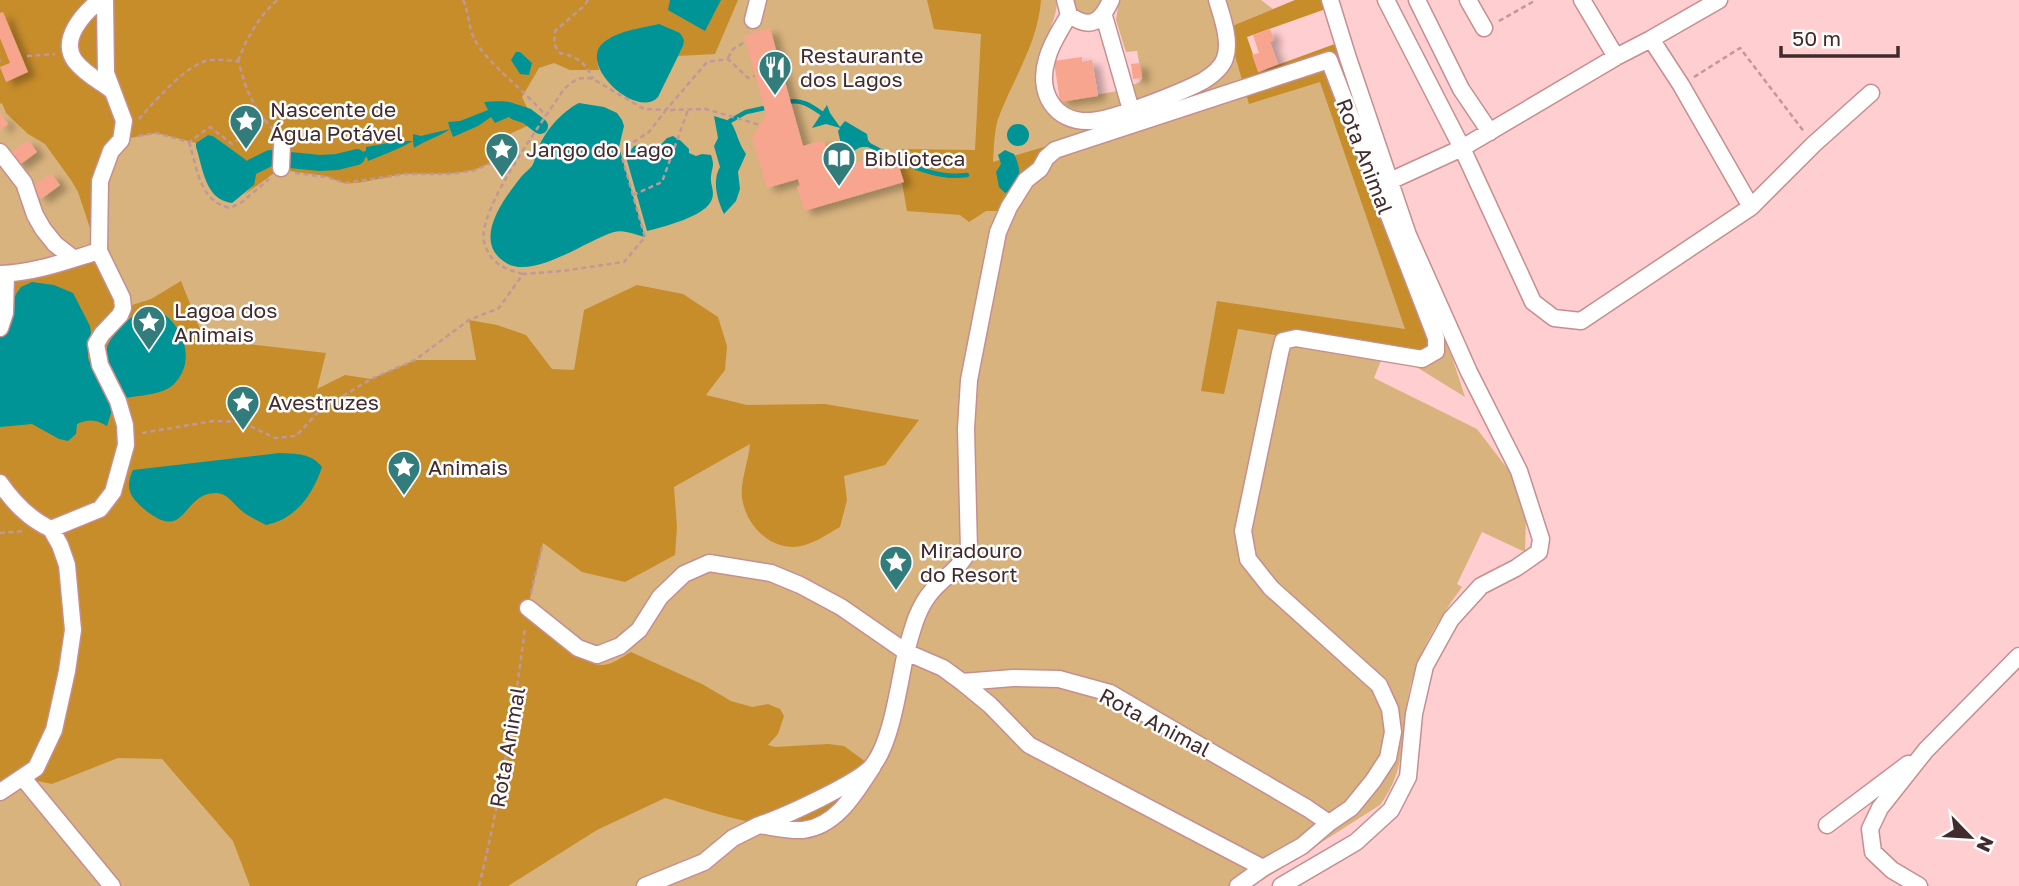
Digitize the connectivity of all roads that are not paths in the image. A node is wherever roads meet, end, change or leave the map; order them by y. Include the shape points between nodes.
1 (102, 0) edge
2 (758, 0) edge
3 (1111, 0) edge
4 (1217, 0) edge
5 (1331, 0) edge
6 (1386, 0) edge
7 (1417, 0) edge
8 (1468, 0) edge
9 (1582, 0) edge
10 (1720, 0) edge
11 (1067, 8) edge
12 (1104, 16) junction
13 (753, 20) dead end
14 (1484, 28) road end
15 (1651, 39) junction
16 (1616, 57) junction
17 (110, 89) junction
18 (1871, 93) dead end
19 (1131, 110) junction
20 (1490, 132) junction
21 (282, 145) road end
22 (1462, 148) junction
23 (0, 152) edge
24 (281, 168) road end
25 (1390, 181) junction
26 (1751, 207) junction
27 (99, 251) junction
28 (73, 258) junction
29 (3, 274) edge
30 (0, 328) edge
31 (0, 483) edge
32 (51, 529) junction
33 (528, 608) road end
34 (906, 652) junction
35 (2019, 656) edge
36 (962, 682) junction
37 (1926, 750) junction
38 (873, 766) junction
39 (23, 778) junction
40 (0, 792) edge
41 (1329, 823) junction
42 (759, 825) junction
43 (1827, 825) dead end
44 (1263, 867) junction
45 (1285, 885) edge
46 (112, 886) edge
47 (645, 886) edge
48 (1238, 886) edge
49 (1919, 886) edge

1 - 17 street
1 - 17 street via 85,13 73,32 70,48 74,60
2 - 13 street
3 - 12 street
4 - 19 street via 1226,48 1219,69 1203,81
5 - 25 street
6 - 22 street
7 - 20 street via 1461,89
8 - 14 street
9 - 16 street
10 - 15 street
11 - 12 street via 1079,22 1092,23
11 - 19 street via 1046,62 1049,102 1074,119 1092,121
12 - 19 street
15 - 16 street
15 - 26 street
16 - 20 street
17 - 27 street via 124,121 121,139 111,151 100,181
18 - 26 street
20 - 22 street
21 - 24 street
22 - 25 street
22 - 26 street via 1533,302 1554,318 1581,321
23 - 28 street via 24,183 43,229
25 - 45 street via 1437,303 1519,471 1541,539 1539,552 1482,586 1451,619 1425,666 1414,714 1408,777 1391,810 1356,842
27 - 28 street
27 - 32 street via 123,308 96,344 97,355 118,401 126,445 113,492 100,509
28 - 29 street via 50,267
29 - 30 street via 5,313
31 - 32 street via 23,511
32 - 39 street via 66,565 74,630 54,730 36,768
33 - 34 street via 578,648 597,655 620,646 639,630 660,597 684,574 718,564 771,573 800,585
34 - 36 street
34 - 38 street, Rota Animal via 887,736
34 - 41 street, Rota Animal via 922,605 961,565 969,550 969,380 998,232 1026,180 1055,150 1329,60 1436,338 1436,351 1422,359 1296,338 1283,341 1280,353 1243,531 1248,559 1271,588 1379,685 1390,709 1393,732 1388,758 1373,781 1351,808
35 - 37 street
36 - 41 street, Rota Animal via 1059,679 1111,693
36 - 44 street via 1029,746
37 - 43 street
37 - 49 street via 1880,807 1870,830 1873,852
38 - 42 street via 780,819
38 - 42 street, Rota Animal via 835,817 819,826 802,830
39 - 40 street
39 - 46 street
41 - 44 street, Rota Animal via 1302,846
42 - 47 street via 733,838 704,862
44 - 48 street, Rota Animal

